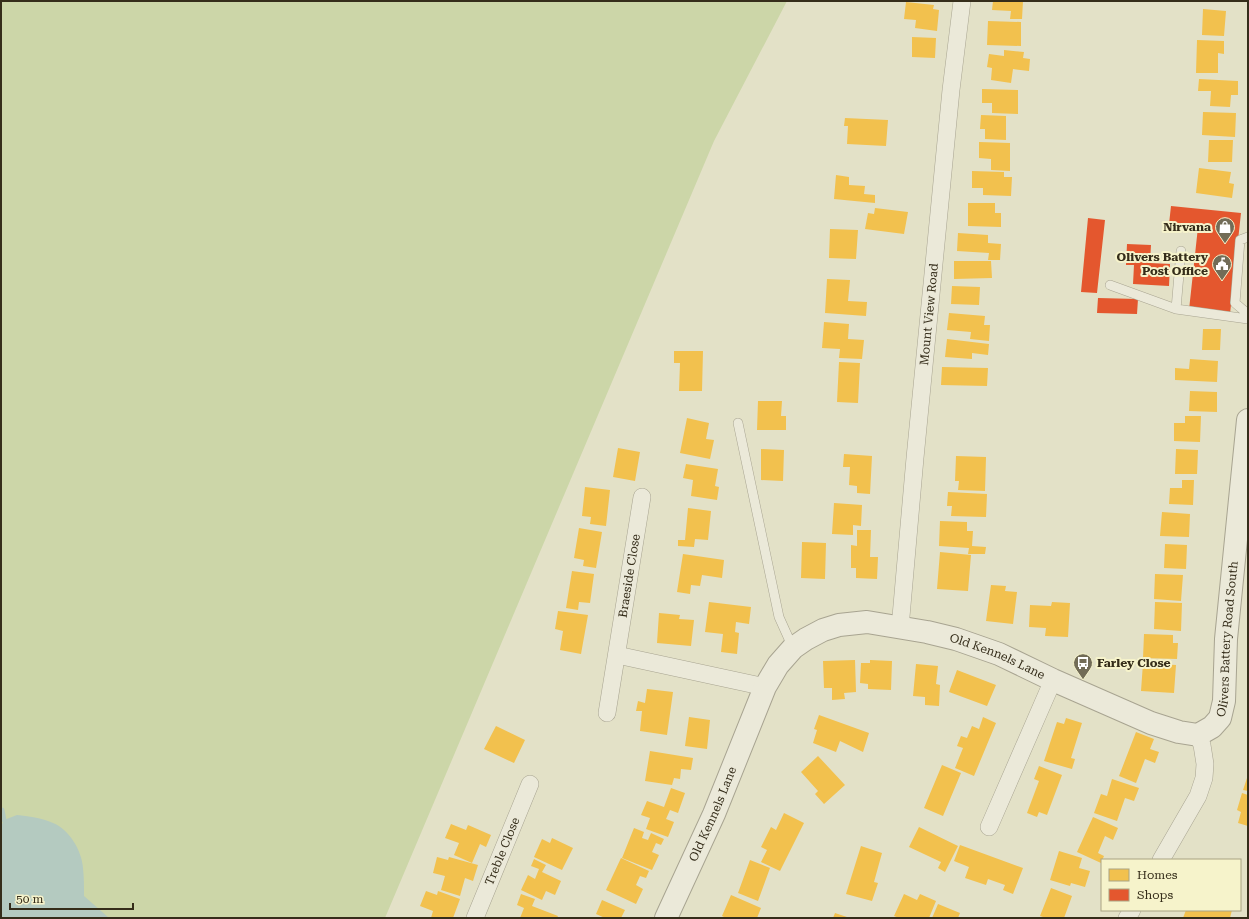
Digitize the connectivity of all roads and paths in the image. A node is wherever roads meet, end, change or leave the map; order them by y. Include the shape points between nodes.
1 (962, 1) edge
2 (1248, 237) edge
3 (1181, 251) dead end
4 (1110, 285) dead end
5 (1176, 309) junction
6 (1248, 314) edge
7 (1248, 319) edge
8 (1248, 420) edge
9 (738, 423) dead end
10 (642, 497) dead end
11 (900, 628) junction
12 (793, 648) junction
13 (616, 655) junction
14 (1053, 680) junction
15 (765, 687) junction
16 (607, 713) dead end
17 (1198, 735) junction
18 (530, 784) dead end
19 (988, 827) dead end
20 (1162, 859) edge
21 (475, 918) edge
22 (666, 918) edge

1 - 11 street, Mount View Road via 951,90
2 - 6 lane via 1240,240 1235,303
3 - 5 lane
4 - 5 lane
5 - 7 lane
8 - 17 street, Olivers Battery Road South via 1226,639 1224,702 1220,718 1212,728
9 - 12 lane via 780,617
10 - 13 street, Braeside Close
11 - 12 street, Old Kennels Lane via 867,622 839,624 823,630
11 - 14 street, Old Kennels Lane via 956,639 999,654
12 - 15 street, Old Kennels Lane via 778,665
13 - 15 street
13 - 16 street, Braeside Close
14 - 17 street, Old Kennels Lane via 1152,723
14 - 19 street
15 - 22 street, Old Kennels Lane via 714,814
17 - 20 street via 1205,764 1204,778 1198,796
18 - 21 street, Treble Close

